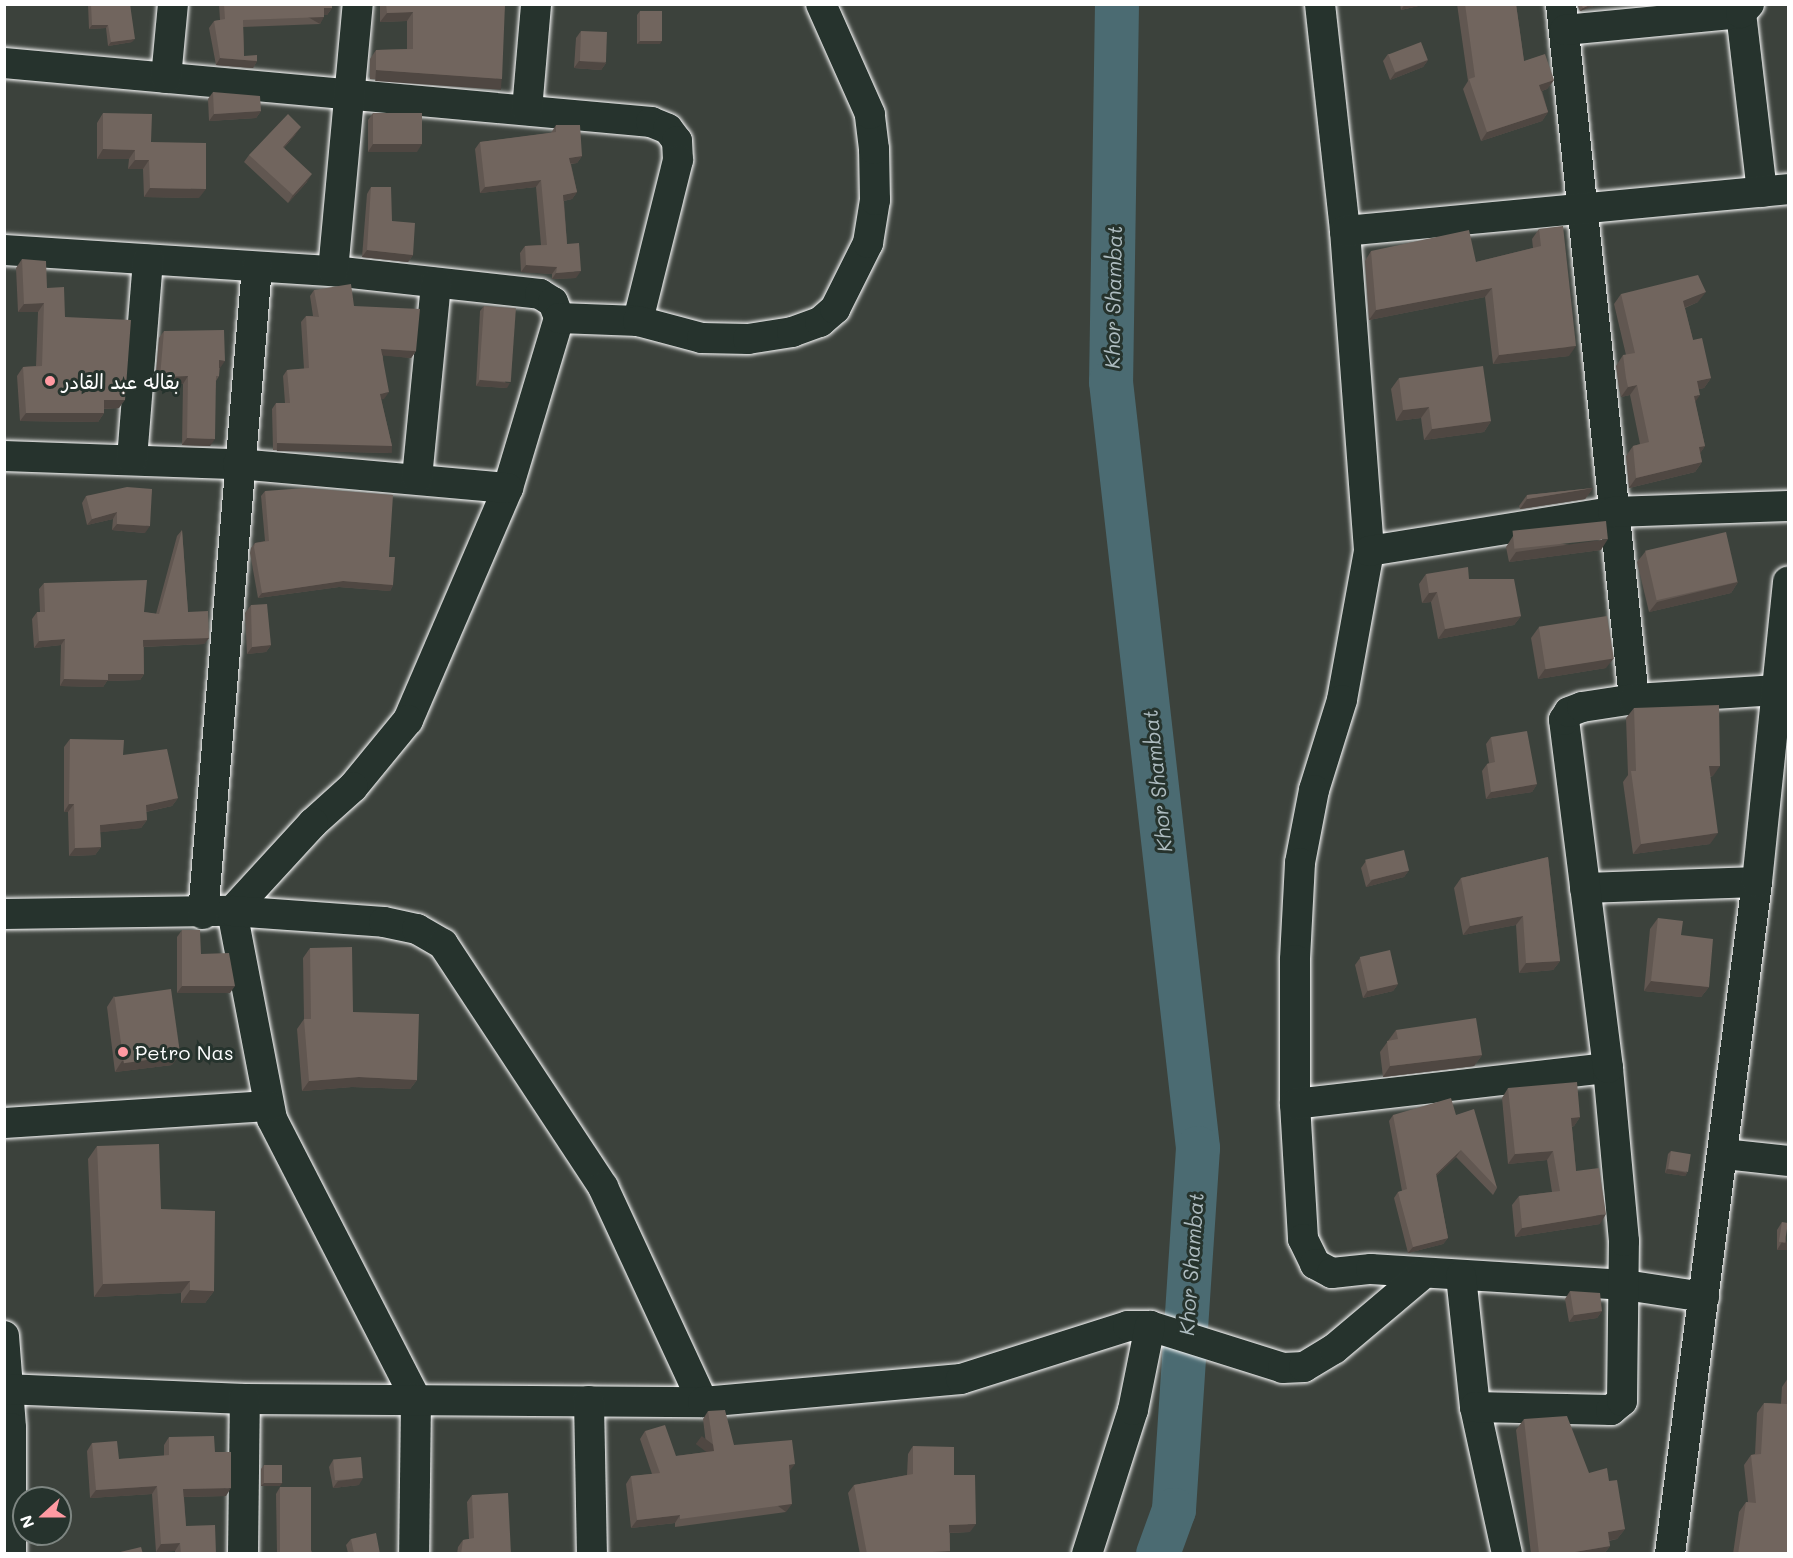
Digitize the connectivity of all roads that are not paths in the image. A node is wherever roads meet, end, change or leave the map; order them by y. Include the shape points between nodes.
1 (173, 4) edge
2 (358, 4) edge
3 (536, 4) edge
4 (821, 4) edge
5 (1320, 4) edge
6 (1745, 9) edge
7 (1563, 17) edge
8 (4, 63) edge
9 (166, 78) junction
10 (350, 94) junction
11 (527, 110) junction
12 (1775, 190) edge
13 (1581, 208) junction
14 (1345, 231) junction
15 (4, 250) edge
16 (148, 260) junction
17 (257, 267) junction
18 (333, 272) junction
19 (436, 283) junction
20 (559, 318) junction
21 (638, 321) junction
22 (4, 456) edge
23 (132, 459) junction
24 (238, 464) junction
25 (417, 478) junction
26 (508, 488) junction
27 (1788, 506) edge
28 (1613, 512) junction
29 (1369, 551) junction
30 (1788, 582) edge
31 (1778, 690) junction
32 (1634, 699) junction
33 (1780, 758) edge
34 (1757, 882) junction
35 (1585, 888) junction
36 (217, 912) junction
37 (4, 914) edge
38 (1608, 1068) junction
39 (1296, 1104) junction
40 (268, 1106) junction
41 (4, 1123) edge
42 (1724, 1154) junction
43 (1788, 1161) edge
44 (1422, 1275) junction
45 (1461, 1276) junction
46 (1625, 1284) junction
47 (1704, 1297) junction
48 (1150, 1326) junction
49 (4, 1336) edge
50 (7, 1389) edge
51 (245, 1399) junction
52 (416, 1399) junction
53 (589, 1401) junction
54 (703, 1402) junction
55 (1475, 1407) junction
56 (8, 1430) edge
57 (11, 1554) edge
58 (243, 1554) edge
59 (414, 1554) edge
60 (592, 1554) edge
61 (1087, 1554) edge
62 (1507, 1554) edge
63 (1670, 1554) edge

1 - 9 street
2 - 10 street
3 - 11 street
4 - 21 street via 870,114 874,149 875,200 868,243 845,293 820,322 792,332 748,339 702,338
5 - 14 street
6 - 7 street
6 - 12 street
7 - 13 street
8 - 9 street
9 - 10 street
10 - 11 street
10 - 18 street
11 - 21 street via 651,122 668,129 677,141 678,160
12 - 13 street
13 - 14 street
13 - 28 street
14 - 29 street
15 - 16 street
16 - 17 street
16 - 23 street
17 - 18 street
17 - 24 street
18 - 19 street
19 - 20 street via 540,294 553,302
19 - 25 street
20 - 21 street
20 - 26 street
22 - 23 street
23 - 24 street
24 - 25 street
24 - 36 street
25 - 26 street
26 - 36 street via 408,720 352,787
27 - 28 street
28 - 29 street
28 - 32 street
29 - 39 street via 1342,700 1314,790 1300,863 1295,960
30 - 31 street
31 - 32 street
31 - 33 street
32 - 35 street via 1582,707 1569,712 1564,720
33 - 34 street
34 - 35 street
34 - 42 street
35 - 38 street
36 - 37 street
36 - 40 street
36 - 54 street via 384,922 417,929 443,944 603,1187
38 - 39 street
38 - 46 street
39 - 44 street via 1303,1239 1315,1264 1332,1273 1371,1269
40 - 41 street
40 - 52 street
42 - 43 street
42 - 47 street
44 - 45 street
44 - 48 street via 1334,1349 1304,1367 1283,1368
45 - 46 street
45 - 55 street
46 - 47 street
46 - 55 street via 1622,1401 1618,1406 1611,1410
47 - 63 street
48 - 54 street via 1106,1331 961,1379
48 - 61 street via 1133,1410
49 - 50 street
50 - 51 street
50 - 56 street
51 - 52 street
51 - 58 street
52 - 53 street
52 - 59 street
53 - 54 street
53 - 60 street
55 - 62 street
56 - 57 street

